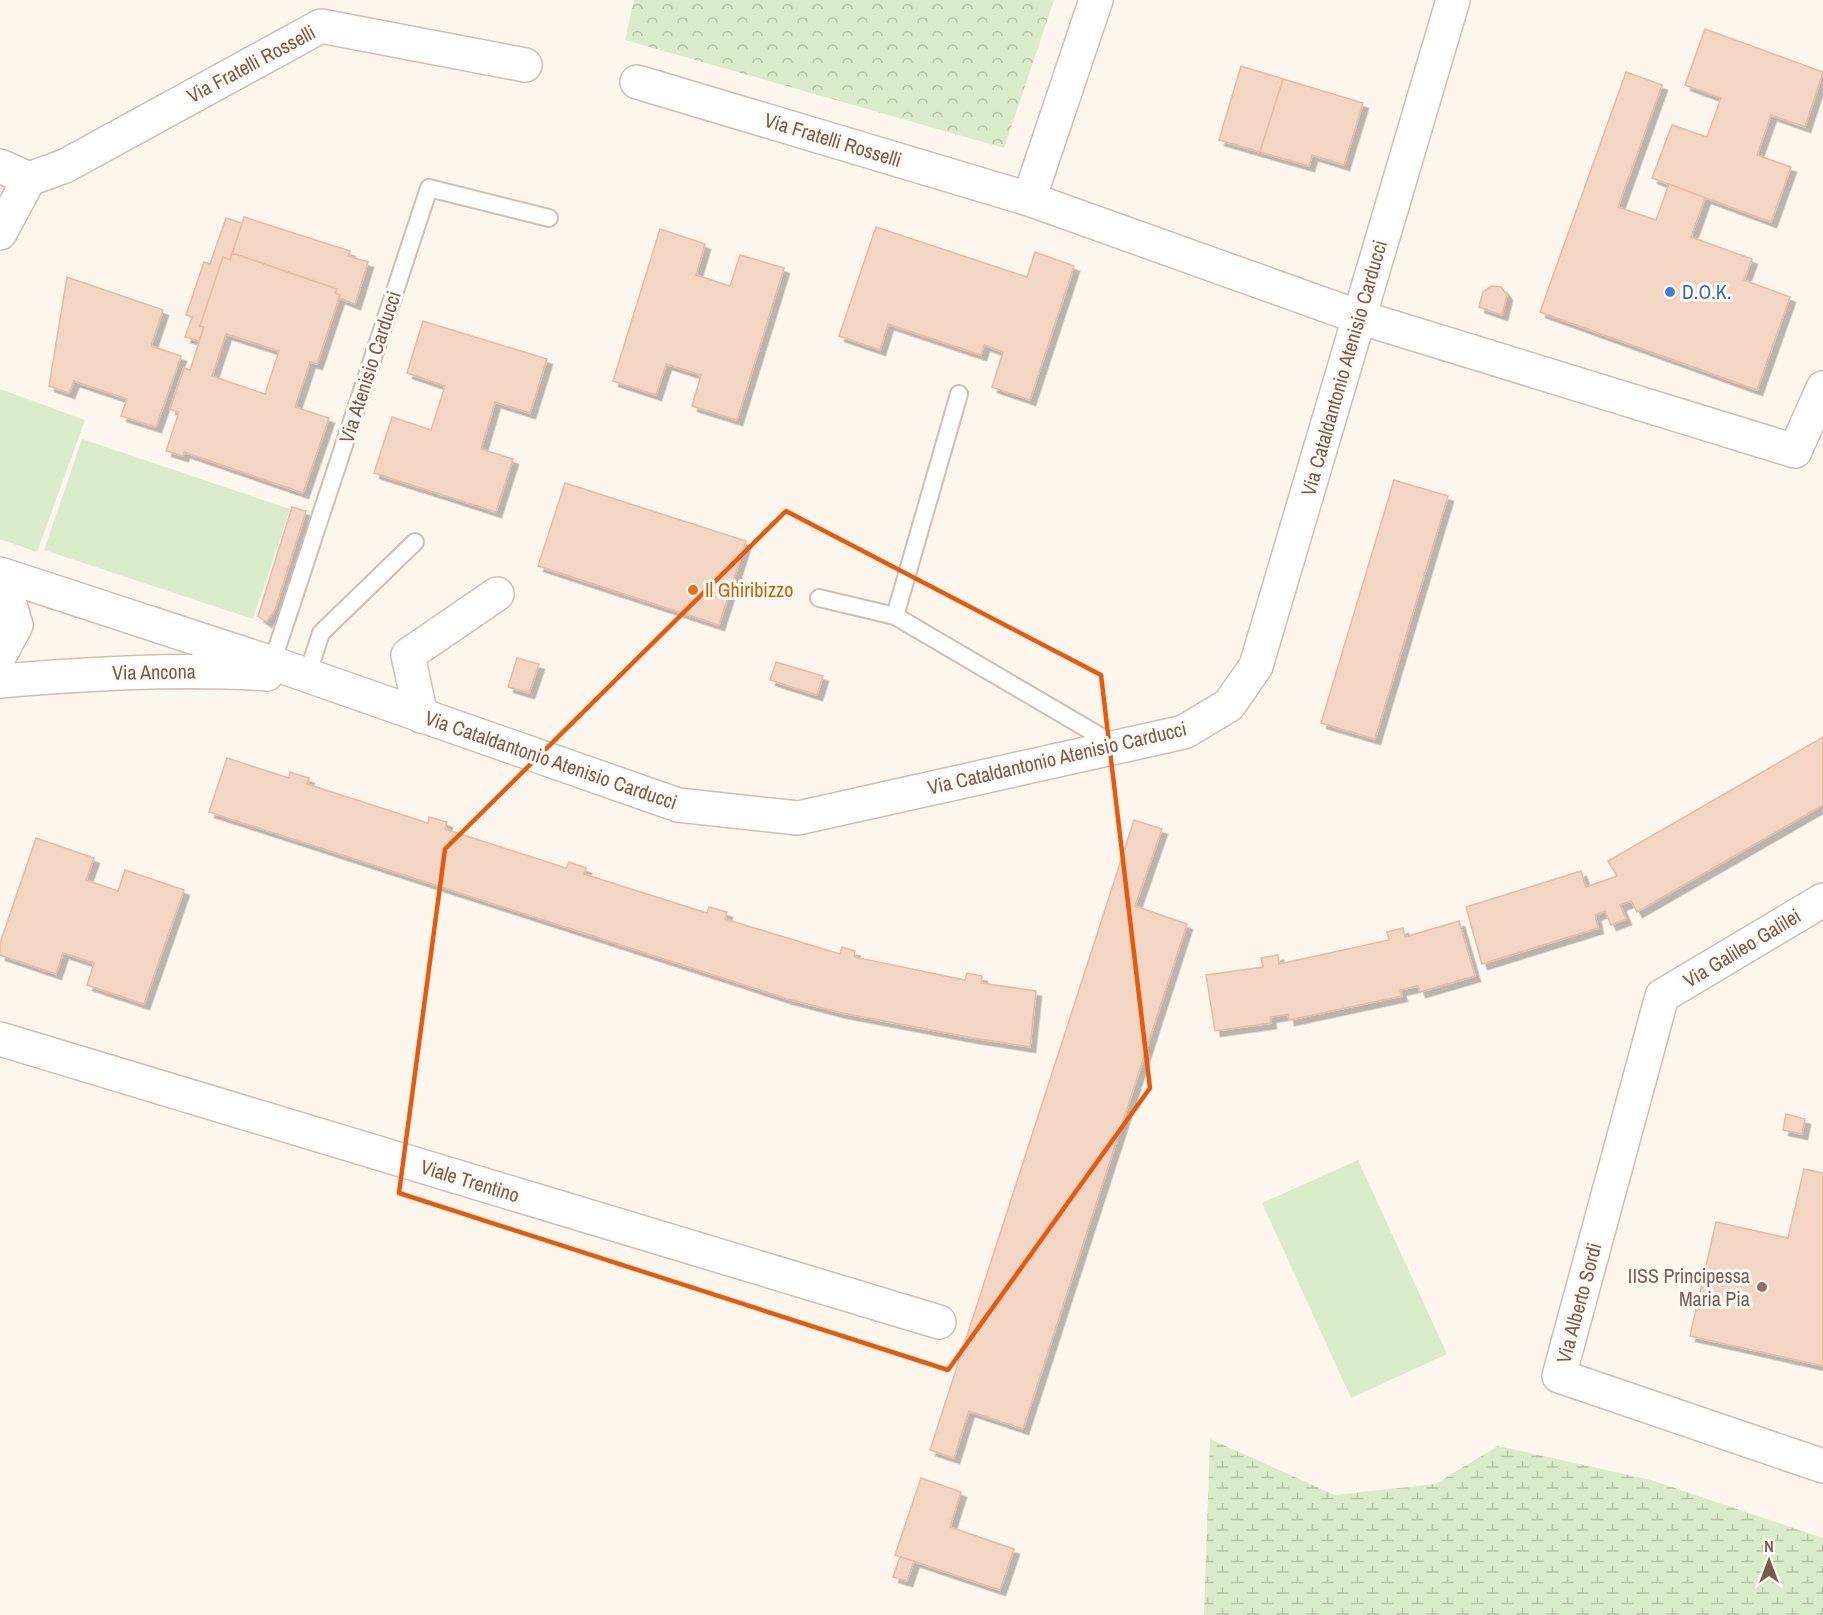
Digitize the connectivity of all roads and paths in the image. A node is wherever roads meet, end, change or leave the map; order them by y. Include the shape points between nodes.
1 (1096, 0) edge
2 (1453, 0) edge
3 (525, 65) dead end
4 (637, 82) dead end
5 (14, 172) edge
6 (1029, 199) junction
7 (549, 218) dead end
8 (0, 233) edge
9 (1359, 317) junction
10 (1823, 388) edge
11 (959, 394) dead end
12 (415, 542) dead end
13 (0, 574) edge
14 (0, 588) edge
15 (497, 594) dead end
16 (819, 598) dead end
17 (895, 616) junction
18 (0, 655) edge
19 (272, 663) junction
20 (308, 676) junction
21 (0, 681) edge
22 (421, 716) junction
23 (1119, 747) junction
24 (1823, 900) edge
25 (1662, 996) joint
26 (0, 1039) edge
27 (939, 1322) dead end
28 (1823, 1466) edge

1 - 6 street
2 - 9 street, Via Cataldantonio Atenisio Carducci
3 - 5 street, Via Fratelli Rosselli via 321,26 65,166
4 - 6 street, Via Fratelli Rosselli
5 - 8 street
6 - 9 street, Via Fratelli Rosselli
7 - 19 lane, Via Atenisio Carducci via 429,188
9 - 10 street, Via Fratelli Rosselli via 1795,452
9 - 23 street, Via Cataldantonio Atenisio Carducci via 1256,666 1229,705 1184,732
11 - 17 lane
12 - 20 lane via 321,633
13 - 19 street
14 - 18 street via 7,594 16,625
15 - 22 street via 408,655
16 - 17 lane
17 - 23 lane
19 - 20 street
20 - 21 street, Via Ancona via 188,670
20 - 22 street, Via Cataldantonio Atenisio Carducci
22 - 23 street, Via Cataldantonio Atenisio Carducci via 678,805 798,818
24 - 25 street, Via Galileo Galilei
25 - 28 street, Via Alberto Sordi via 1559,1376
26 - 27 street, Viale Trentino

